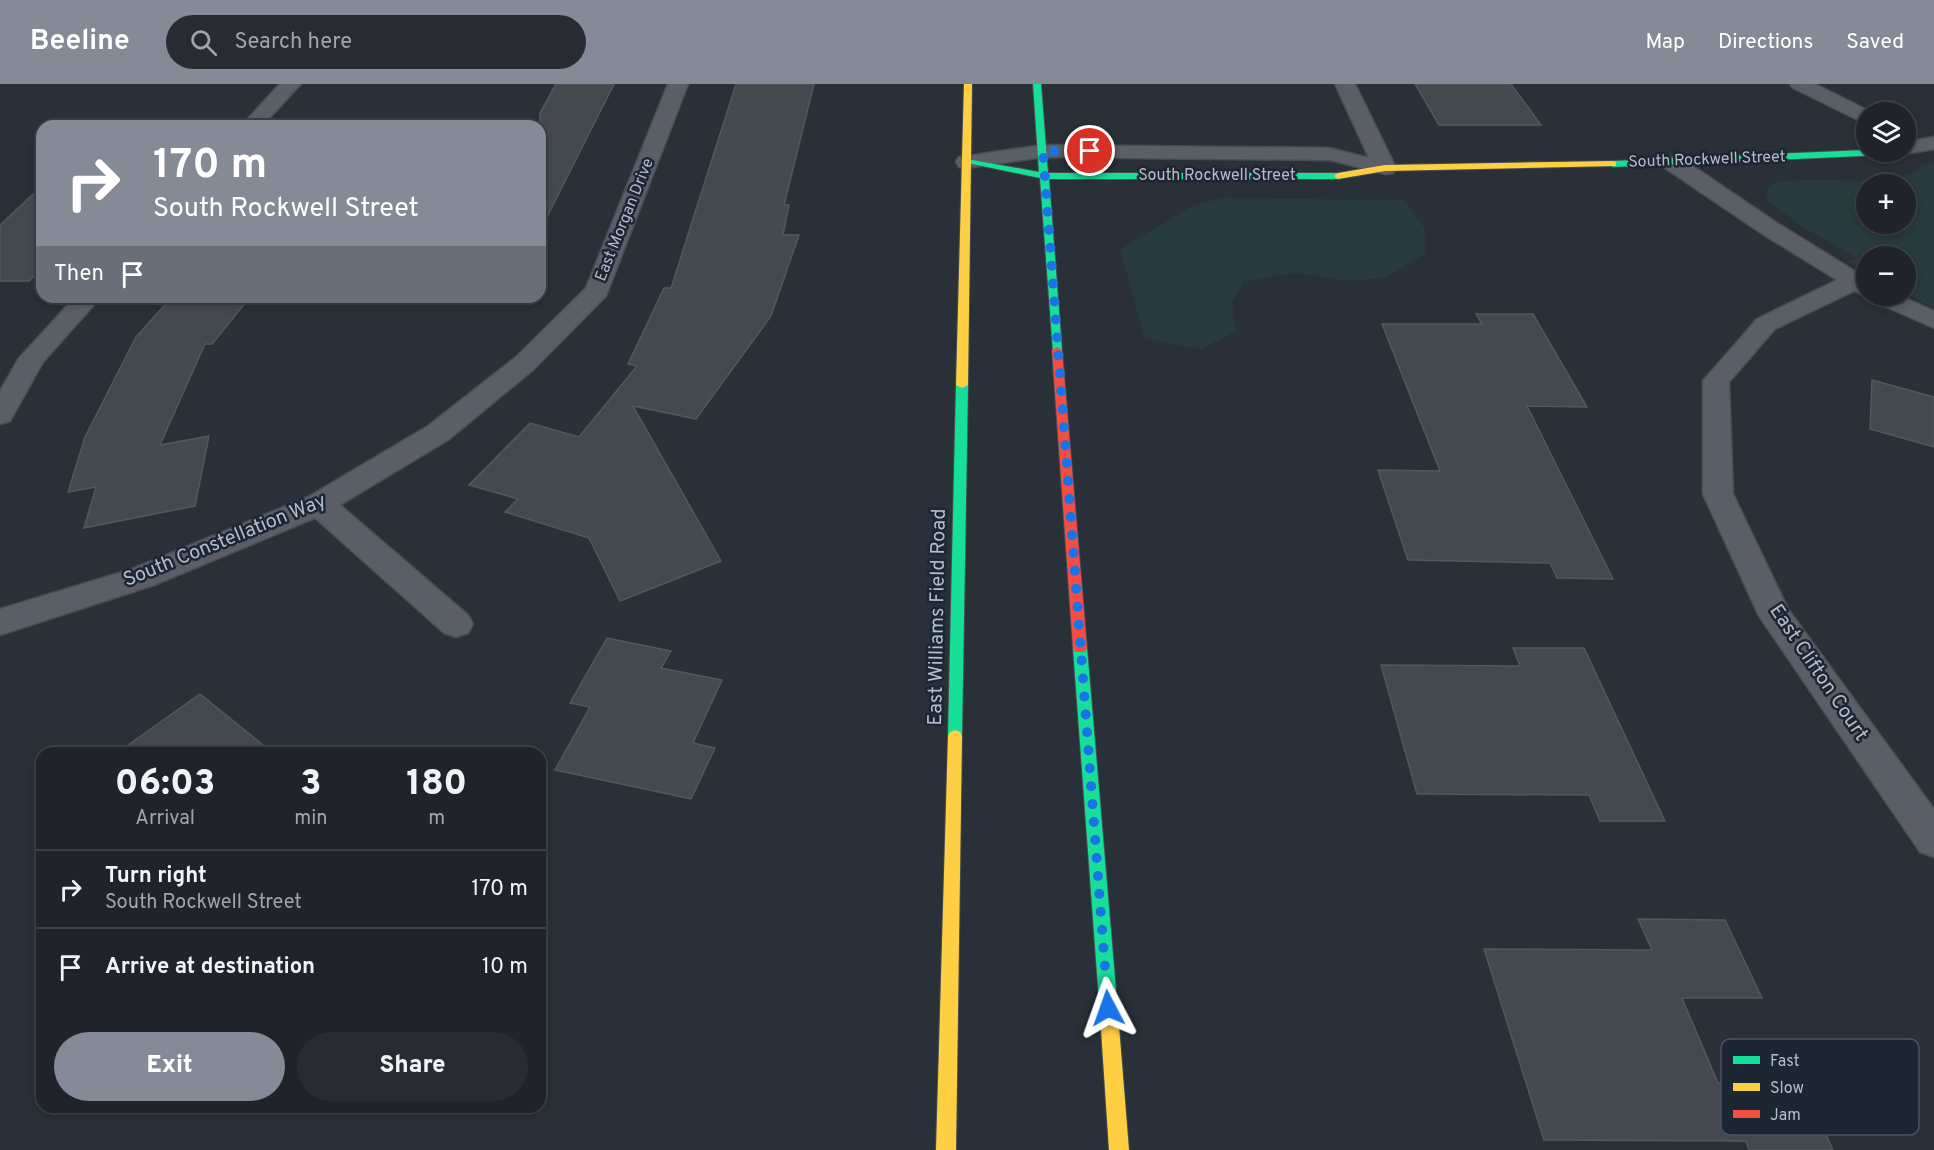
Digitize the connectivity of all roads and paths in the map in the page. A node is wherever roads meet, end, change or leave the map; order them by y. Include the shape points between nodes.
1 (291, 84) edge
2 (678, 84) edge
3 (968, 84) edge
4 (1037, 84) edge
5 (1345, 84) edge
6 (1800, 84) edge
7 (1856, 113) edge
8 (257, 120) edge
9 (1043, 151) junction
10 (1856, 153) edge
11 (967, 162) junction
12 (1673, 163) junction
13 (1385, 168) junction
14 (1044, 176) junction
15 (1856, 282) edge
16 (1856, 287) edge
17 (83, 303) edge
18 (1904, 306) edge
19 (1934, 320) edge
20 (0, 415) edge
21 (438, 433) joint
22 (319, 504) junction
23 (0, 622) edge
24 (456, 624) dead end
25 (1934, 840) edge
26 (946, 1150) edge
27 (1119, 1150) edge

1 - 8 street
2 - 21 street, East Morgan Drive via 597,291 525,363
3 - 11 main road, East Williams Field Road
4 - 9 main road
5 - 13 street
6 - 7 street
9 - 11 street, South Rockwell Street
9 - 13 street, South Rockwell Street via 1330,154
9 - 14 main road
10 - 12 main road, South Rockwell Street
11 - 14 main road, South Rockwell Street
11 - 26 main road, East Williams Field Road
12 - 13 main road, South Rockwell Street
12 - 15 street
13 - 14 main road, South Rockwell Street via 1336,176
14 - 27 main road
16 - 25 street, East Clifton Court via 1766,324 1716,381 1718,494 1775,616
17 - 20 street via 32,358
18 - 19 street
21 - 22 street, South Constellation Way
22 - 23 street, South Constellation Way via 143,577
22 - 24 street

